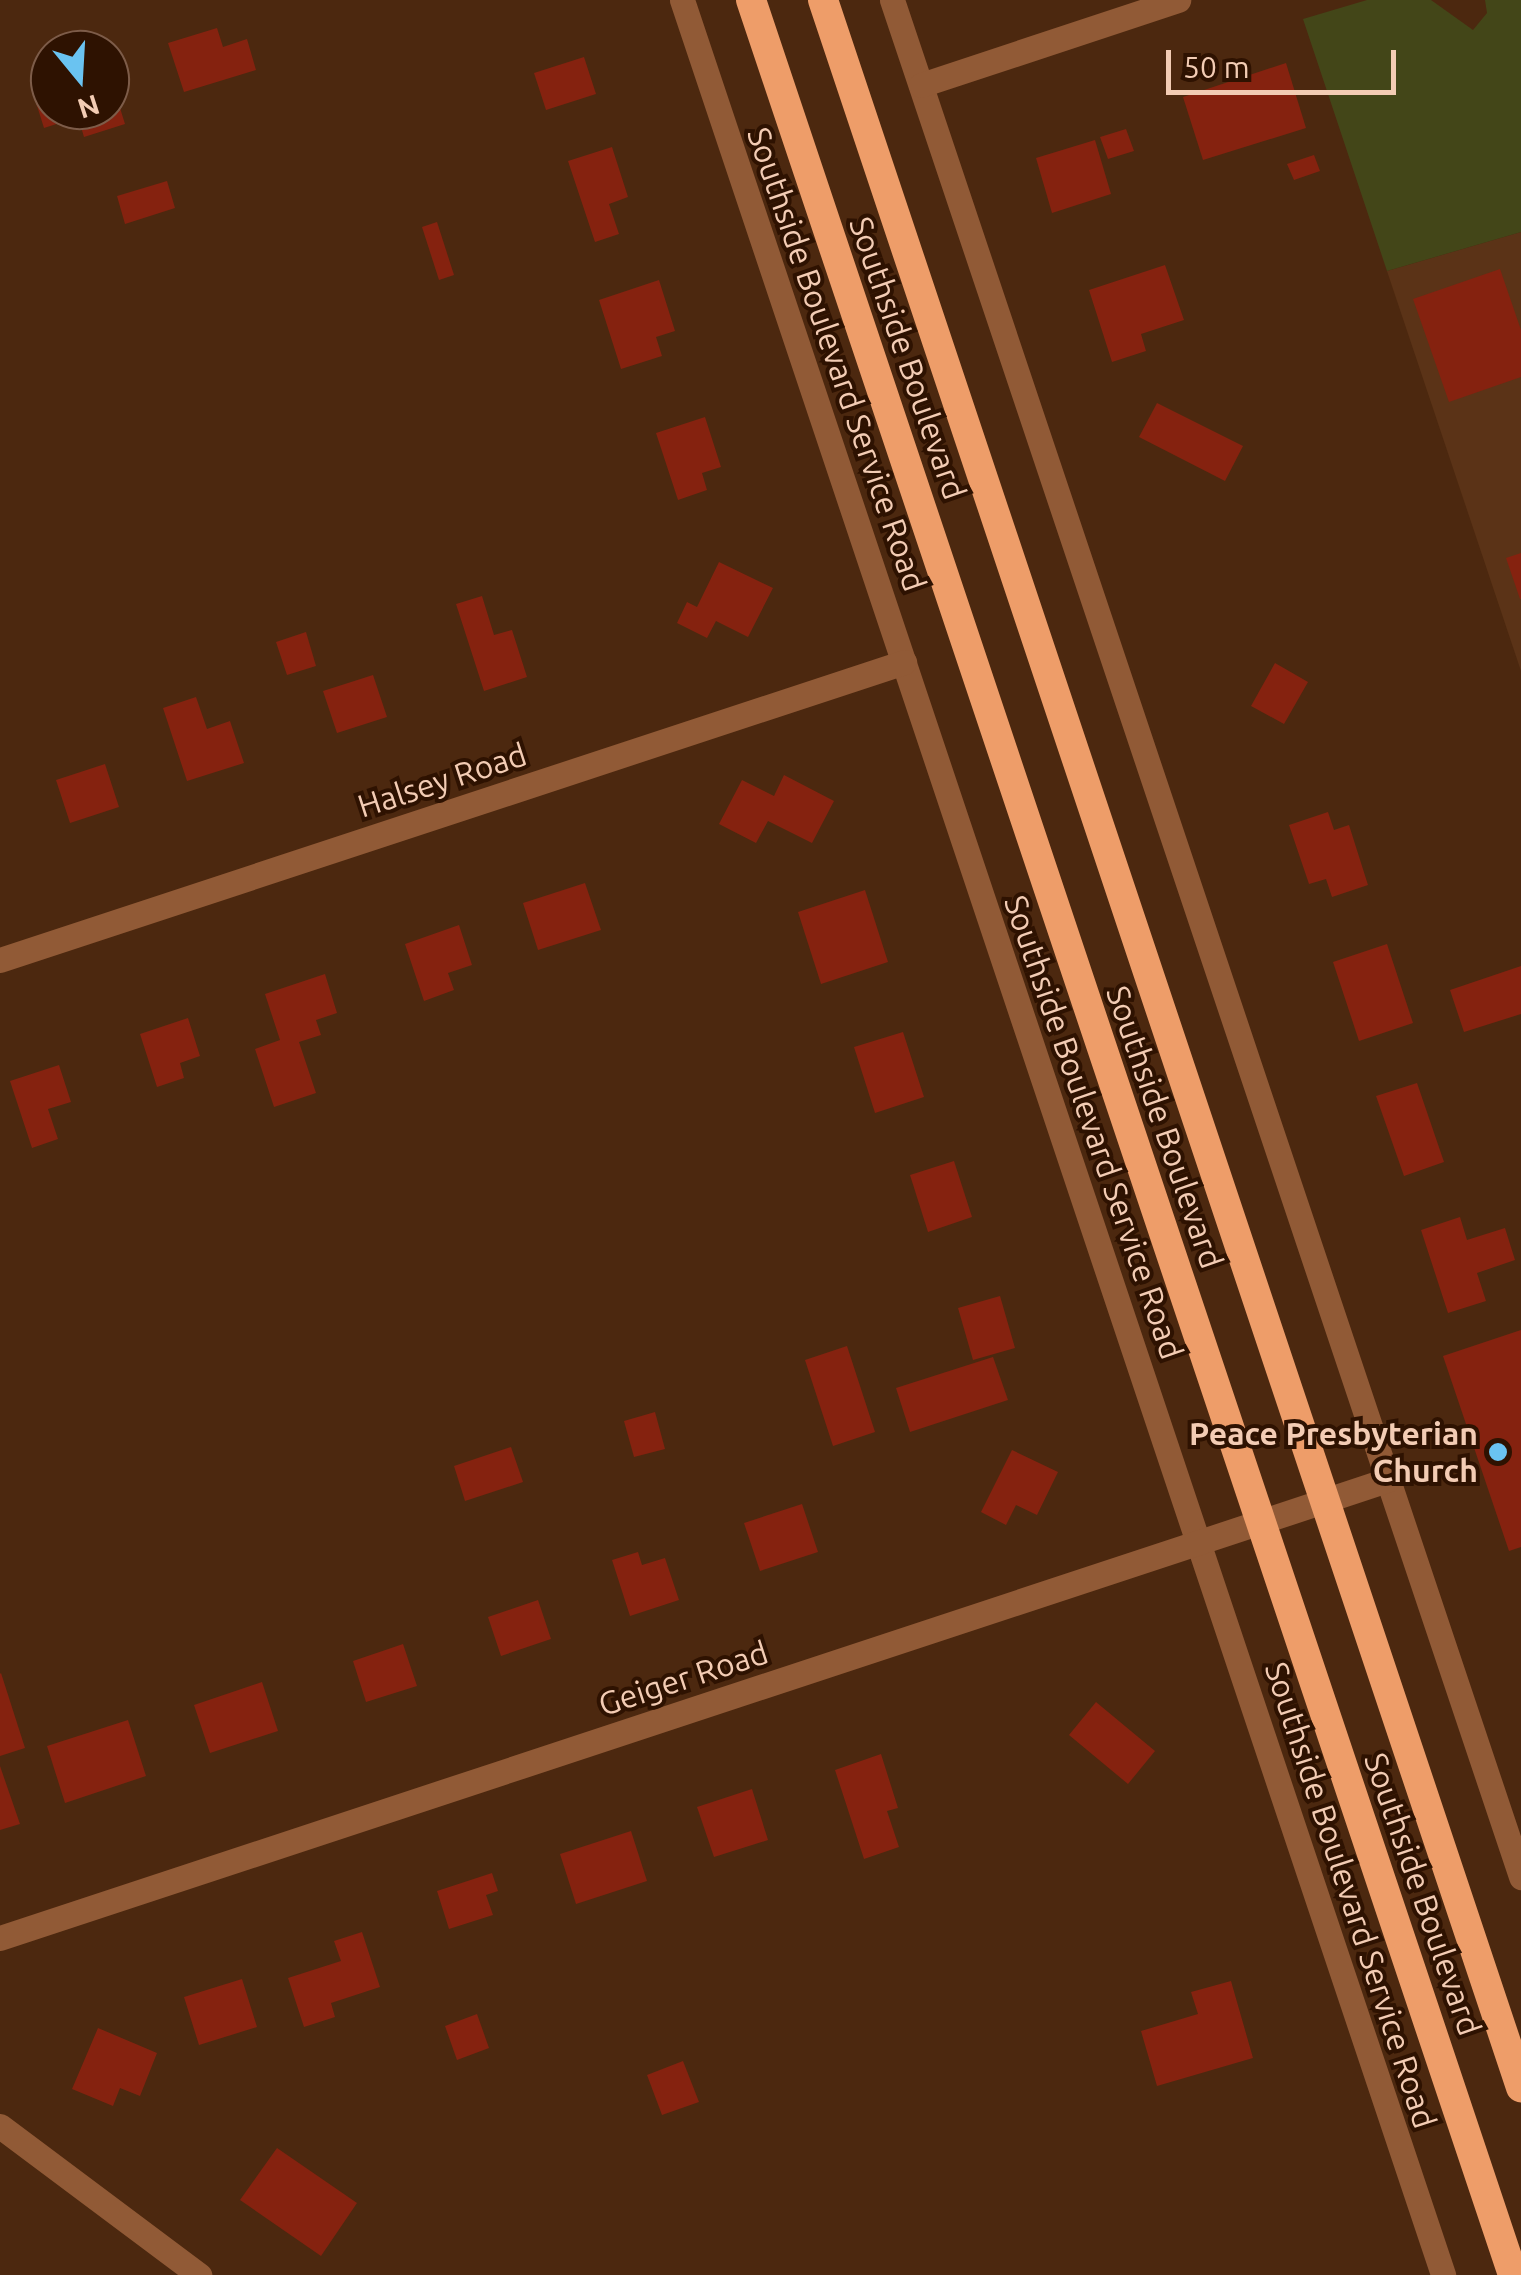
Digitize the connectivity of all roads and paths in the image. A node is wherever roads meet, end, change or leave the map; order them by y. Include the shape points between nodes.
1 (682, 0) edge
2 (751, 0) edge
3 (823, 0) edge
4 (892, 0) edge
5 (1178, 0) edge
6 (920, 85) junction
7 (904, 662) junction
8 (0, 960) edge
9 (1388, 1480) junction
10 (1324, 1501) junction
11 (1260, 1521) junction
12 (1199, 1541) junction
13 (1521, 1878) edge
14 (0, 1938) edge
15 (1521, 2088) edge
16 (0, 2126) edge
17 (199, 2275) edge
18 (1444, 2275) edge
19 (1513, 2275) edge

1 - 7 street, Southside Boulevard Service Road
2 - 11 highway, Southside Boulevard
3 - 10 highway, Southside Boulevard
4 - 6 street
5 - 6 street
6 - 9 street
7 - 8 street, Halsey Road
7 - 12 street, Southside Boulevard Service Road
9 - 10 street, Geiger Road
9 - 13 street
10 - 11 street, Geiger Road
10 - 15 highway, Southside Boulevard
11 - 12 street, Geiger Road
11 - 19 highway, Southside Boulevard
12 - 14 street, Geiger Road
12 - 18 street, Southside Boulevard Service Road
16 - 17 street

